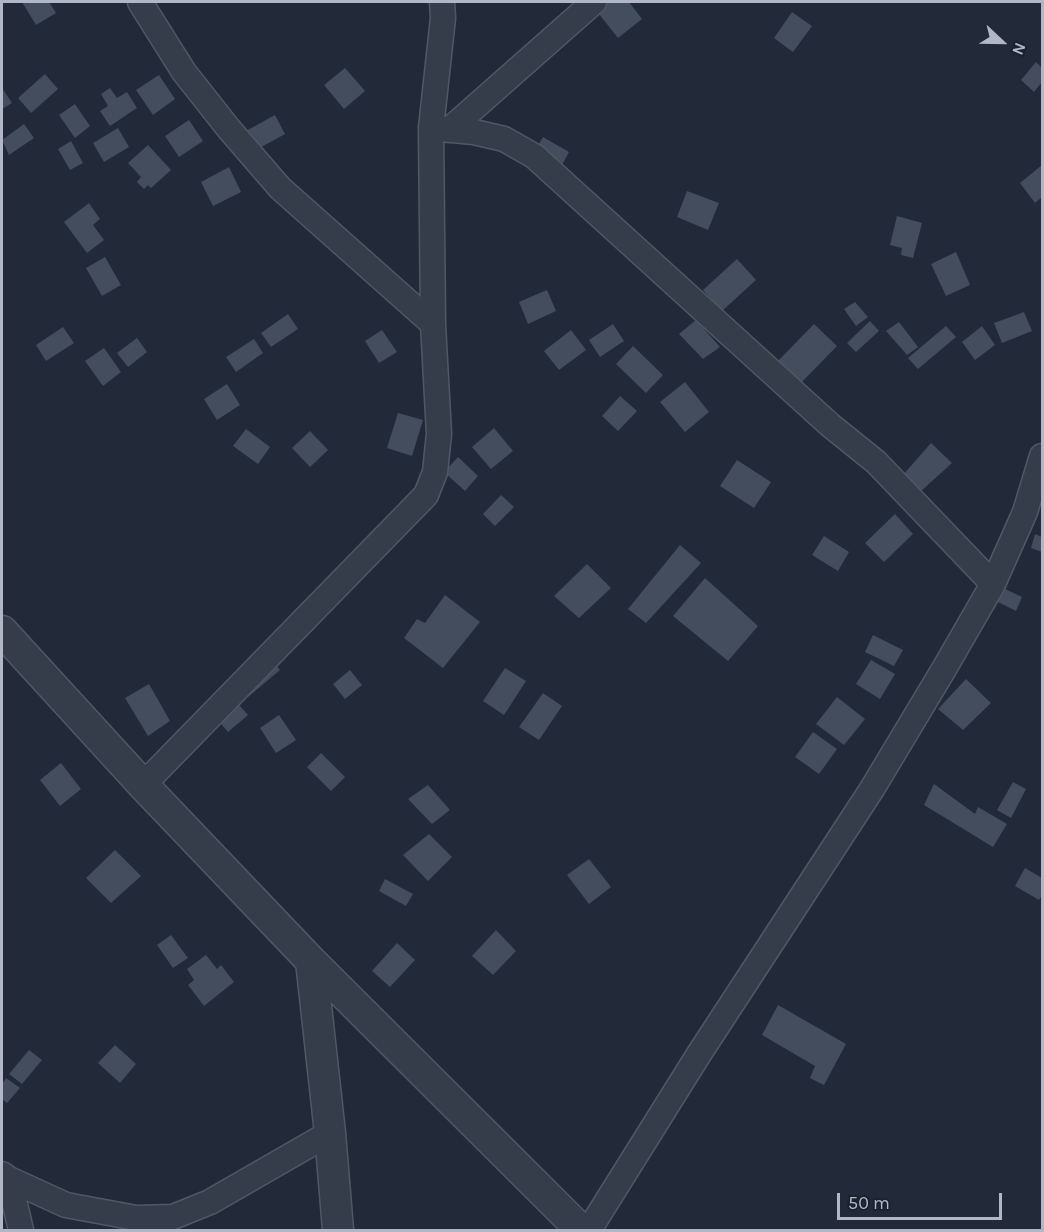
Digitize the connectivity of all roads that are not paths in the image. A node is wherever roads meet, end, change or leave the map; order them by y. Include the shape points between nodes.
1 (140, 2) edge
2 (442, 2) edge
3 (594, 2) edge
4 (440, 129) junction
5 (433, 324) junction
6 (1042, 456) edge
7 (993, 584) junction
8 (2, 631) edge
9 (143, 785) junction
10 (311, 961) junction
11 (330, 1133) junction
12 (5, 1177) edge
13 (21, 1230) edge
14 (338, 1230) edge
15 (581, 1230) edge
16 (589, 1230) edge

1 - 5 street via 184,72 280,189
2 - 4 street
3 - 4 street
4 - 5 street
4 - 7 street via 504,139 534,156 830,425 876,462
5 - 9 street via 439,434 435,472 426,495
6 - 7 street via 1025,512
7 - 16 street via 872,789
8 - 9 street
9 - 10 street
10 - 11 street
10 - 15 street
11 - 12 street via 210,1202 173,1217 135,1218 66,1205
11 - 14 street
12 - 13 street

